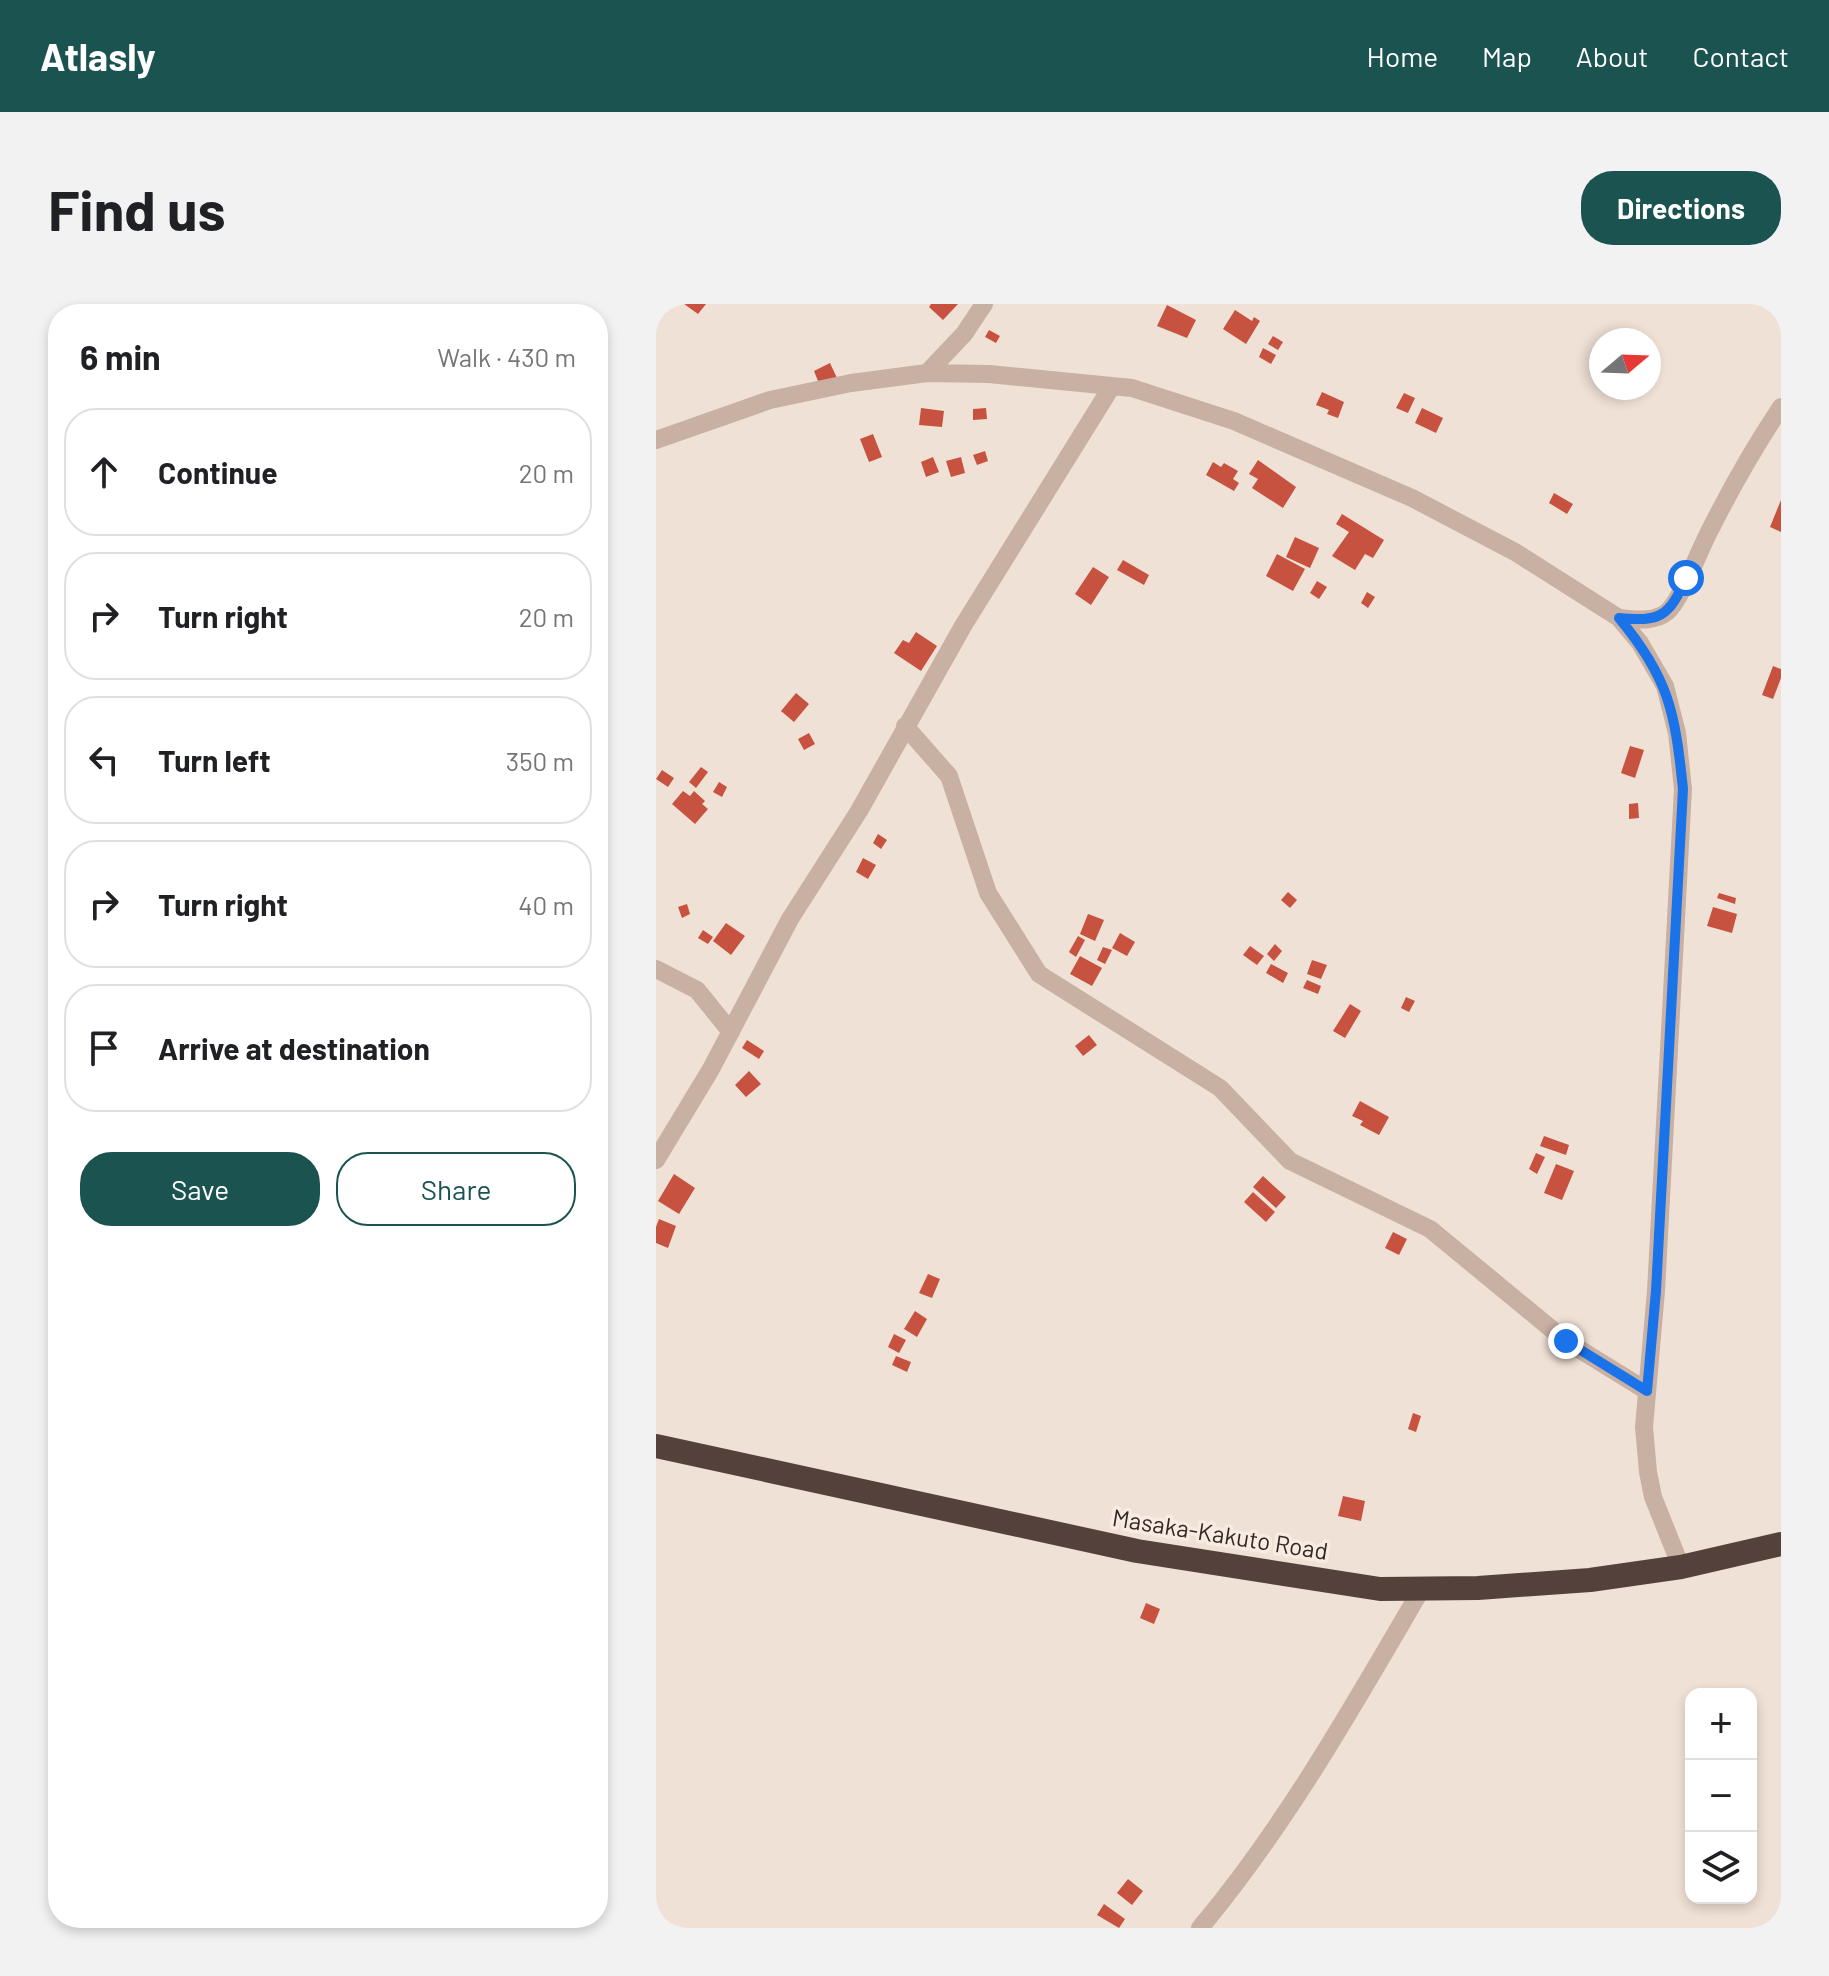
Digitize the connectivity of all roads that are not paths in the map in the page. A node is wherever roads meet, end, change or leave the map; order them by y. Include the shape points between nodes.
1 (984, 304) edge
2 (927, 373) junction
3 (1112, 386) junction
4 (1781, 407) edge
5 (656, 440) edge
6 (1619, 618) junction
7 (905, 726) junction
8 (656, 969) edge
9 (731, 1032) junction
10 (656, 1160) edge
11 (1647, 1391) junction
12 (656, 1446) edge
13 (1781, 1544) edge
14 (1681, 1567) junction
15 (1421, 1590) junction
16 (1200, 1928) edge

1 - 2 street
2 - 3 street
2 - 5 street via 770,400
3 - 6 street via 1234,421 1367,477 1515,552
3 - 7 street
4 - 6 street via 1709,530 1677,600 1652,619
6 - 11 street via 1665,686 1683,789
7 - 9 street via 790,919
7 - 11 street via 949,776 988,893 1039,974 1220,1088 1290,1161 1430,1229 1566,1341
8 - 9 street via 697,990
9 - 10 street
11 - 14 street via 1648,1472
12 - 15 highway, Masaka-Kakuto Road via 1137,1551 1380,1589
13 - 14 highway, Masaka-Kakuto Road
14 - 15 highway, Masaka-Kakuto Road via 1590,1580
15 - 16 street via 1281,1820

